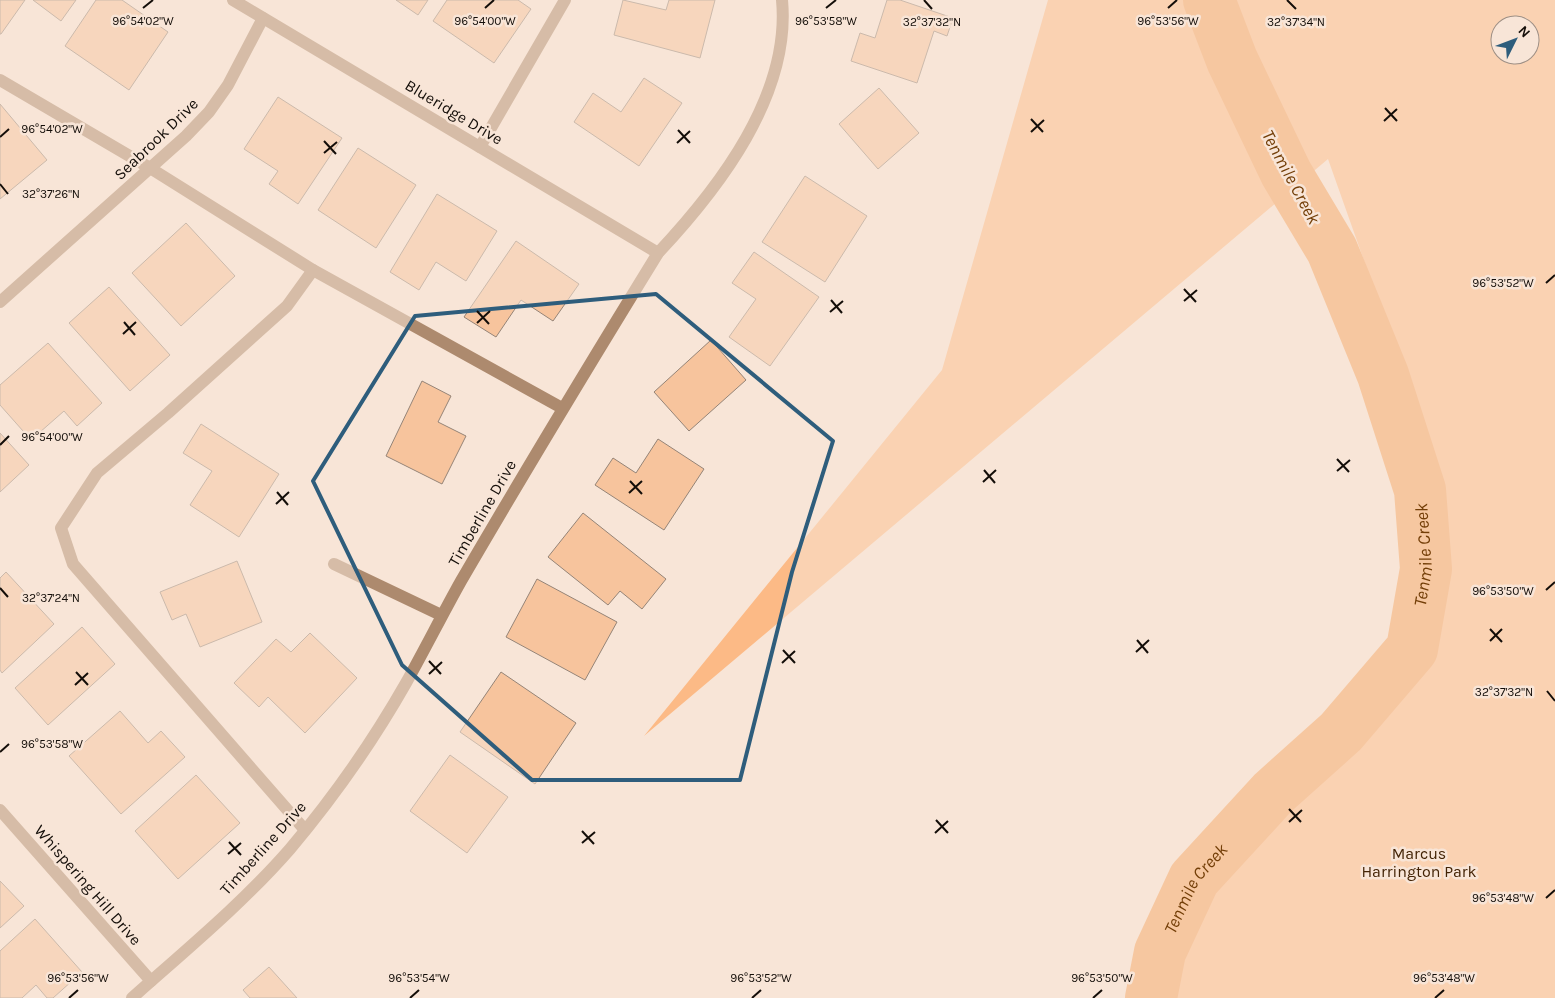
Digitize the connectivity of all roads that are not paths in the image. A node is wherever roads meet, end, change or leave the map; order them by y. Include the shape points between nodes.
1 (233, 0) edge
2 (565, 0) edge
3 (782, 0) edge
4 (264, 18) junction
5 (0, 80) edge
6 (480, 147) junction
7 (150, 168) junction
8 (658, 253) junction
9 (313, 270) junction
10 (0, 302) edge
11 (562, 408) junction
12 (334, 564) dead end
13 (441, 616) junction
14 (0, 810) edge
15 (305, 830) junction
16 (151, 981) junction
17 (132, 998) edge

1 - 4 street, Blueridge Drive
2 - 6 street
3 - 8 street, Timberline Drive via 784,19 776,70 757,118 735,157
4 - 6 street, Blueridge Drive
4 - 7 street, Seabrook Drive via 228,86 209,112
5 - 7 street
6 - 8 street, Blueridge Drive
7 - 9 street
7 - 10 street, Seabrook Drive
8 - 11 street, Timberline Drive
9 - 11 street
9 - 15 street via 286,306 97,473 61,528 73,564
11 - 13 street, Timberline Drive
12 - 13 street
13 - 15 street, Timberline Drive via 406,683 369,742
14 - 16 street, Whispering Hill Drive
15 - 16 street, Timberline Drive via 243,898
16 - 17 street, Timberline Drive

